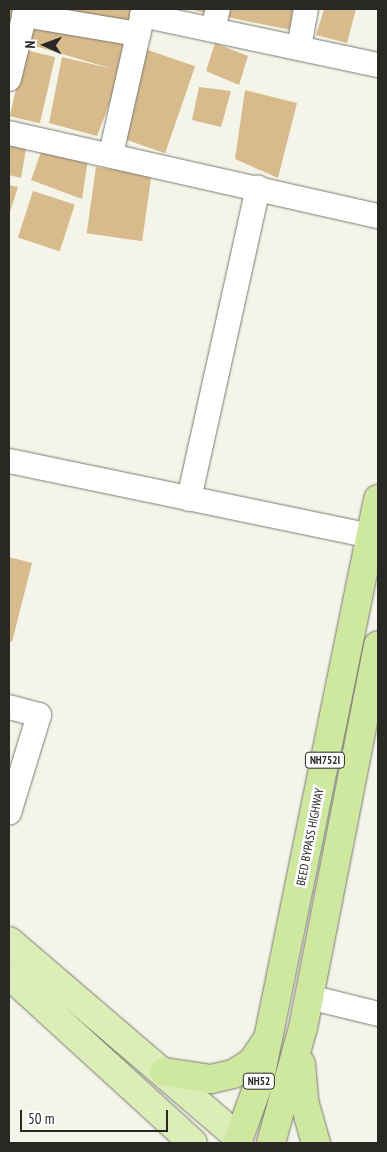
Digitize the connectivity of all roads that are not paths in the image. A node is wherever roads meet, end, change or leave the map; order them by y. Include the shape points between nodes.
1 (306, 9) edge
2 (25, 12) edge
3 (142, 19) edge
4 (215, 19) edge
5 (299, 48) junction
6 (378, 65) edge
7 (10, 68) edge
8 (9, 133) edge
9 (111, 154) junction
10 (258, 188) junction
11 (378, 216) edge
12 (9, 461) edge
13 (189, 499) junction
14 (378, 499) edge
15 (371, 536) junction
16 (378, 645) edge
17 (9, 707) edge
18 (9, 813) edge
19 (9, 941) edge
20 (9, 975) edge
21 (309, 997) junction
22 (378, 1014) edge
23 (272, 1021) junction
24 (303, 1028) junction
25 (164, 1072) junction
26 (205, 1110) junction
27 (190, 1142) edge
28 (241, 1142) edge
29 (271, 1143) edge
30 (316, 1143) edge

1 - 5 street
2 - 3 street
2 - 7 street
3 - 4 street
3 - 9 street
4 - 5 street
5 - 6 street
8 - 9 street
9 - 10 street
10 - 11 street
10 - 13 street
12 - 13 street
13 - 15 street
14 - 15 highway, BEED BYPASS HIGHWAY / NH752I
15 - 23 highway, BEED BYPASS HIGHWAY / NH752I
16 - 21 highway, NH752I
17 - 18 street via 39,715
19 - 25 main road
20 - 27 main road
21 - 22 street
21 - 24 highway, NH752I
23 - 25 highway, NH752I via 266,1044 252,1062 233,1074 211,1079
23 - 28 highway, BEED BYPASS HIGHWAY / NH52 via 259,1084
24 - 29 highway, NH752I
24 - 30 highway via 300,1064 304,1101
25 - 26 main road
26 - 27 street
26 - 28 main road

